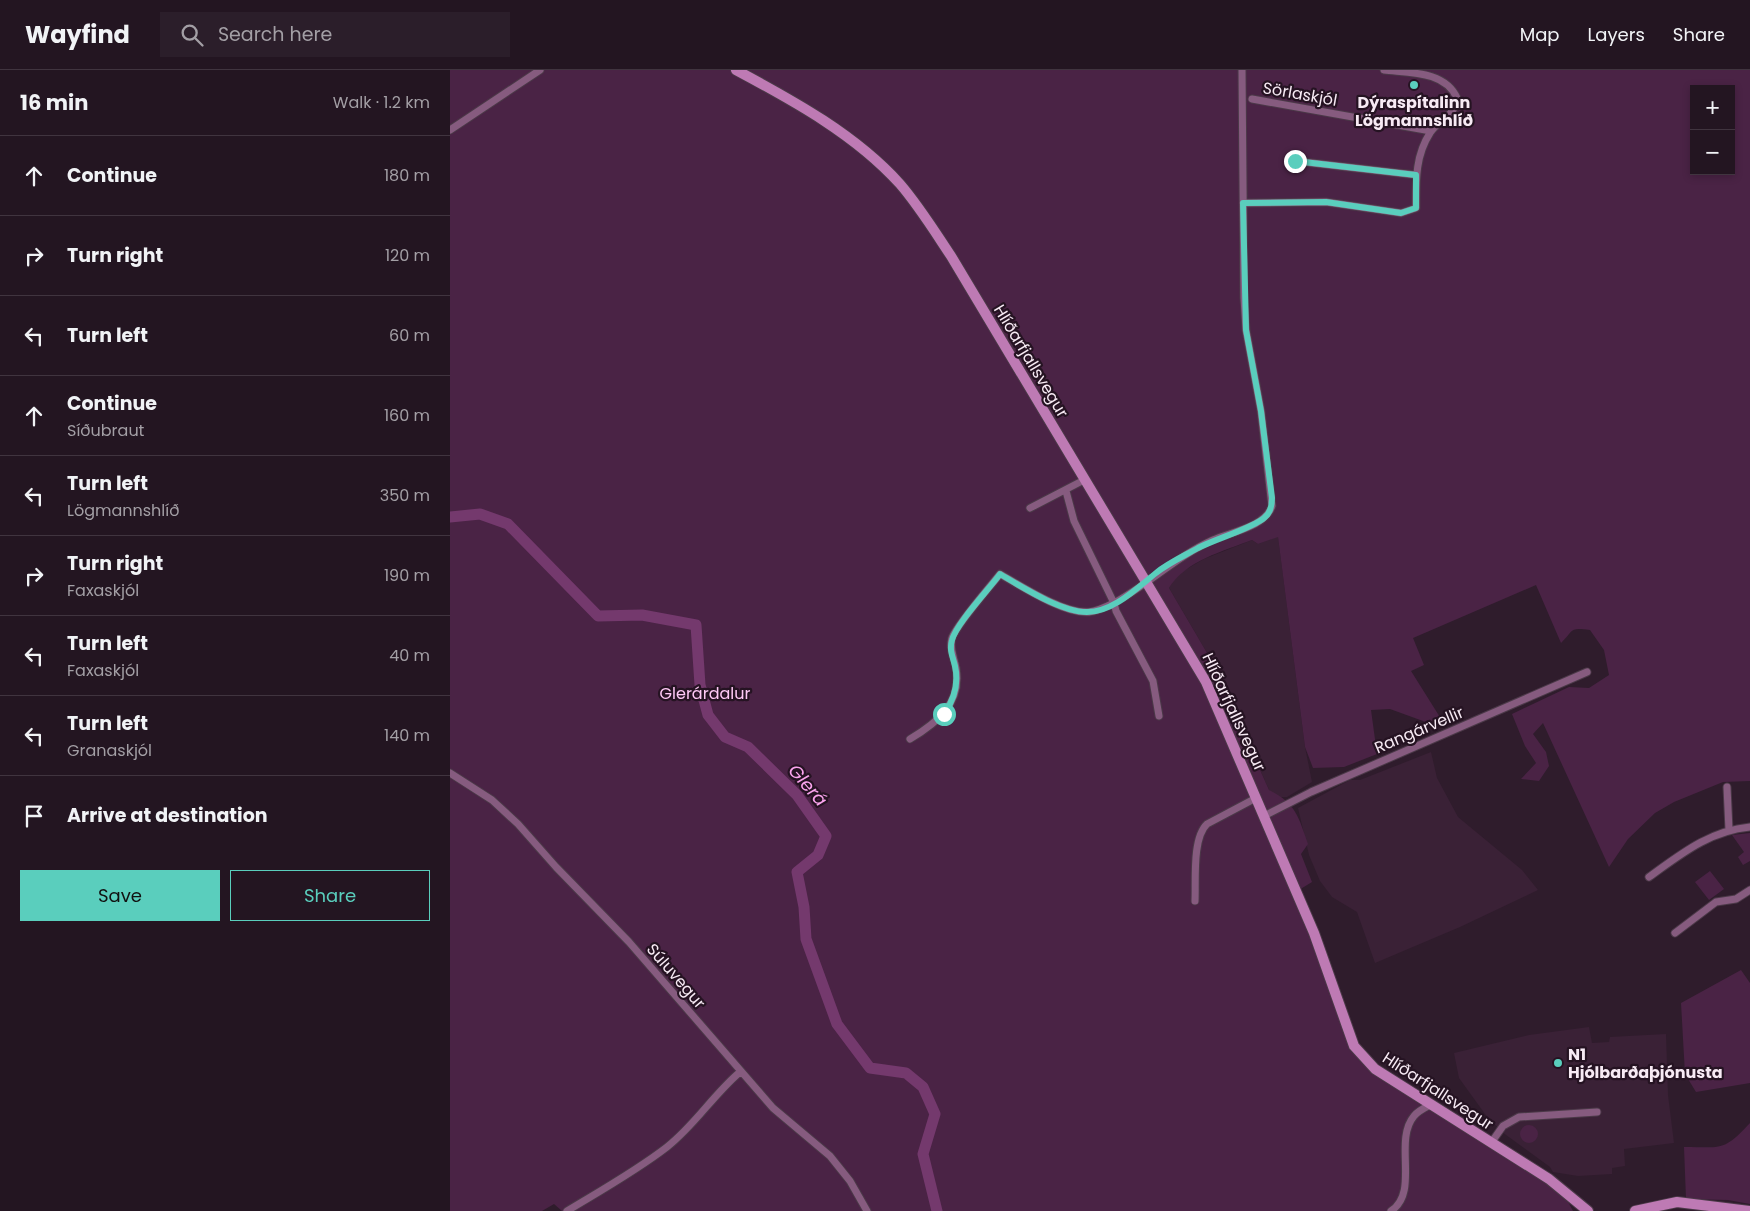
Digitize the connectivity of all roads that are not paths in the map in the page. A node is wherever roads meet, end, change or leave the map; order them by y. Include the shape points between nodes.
1 (540, 70) edge
2 (736, 70) edge
3 (1242, 70) edge
4 (1384, 70) edge
5 (1252, 99) dead end
6 (450, 130) edge
7 (1431, 131) junction
8 (1295, 161) dead end
9 (1416, 175) junction
10 (1243, 203) junction
11 (1084, 480) junction
12 (1066, 491) junction
13 (1030, 508) dead end
14 (1146, 584) junction
15 (1114, 603) junction
16 (1587, 672) dead end
17 (1159, 716) dead end
18 (910, 739) dead end
19 (450, 773) edge
20 (1727, 787) dead end
21 (1256, 798) junction
22 (1264, 816) junction
23 (1750, 827) edge
24 (1729, 830) junction
25 (1649, 877) dead end
26 (1750, 890) edge
27 (1195, 901) dead end
28 (1675, 933) dead end
29 (740, 1072) junction
30 (1430, 1105) junction
31 (1597, 1112) dead end
32 (1492, 1143) junction
33 (1567, 1194) junction
34 (567, 1211) edge
35 (867, 1211) edge
36 (1391, 1211) edge
37 (1575, 1211) edge
38 (1588, 1211) edge
39 (1634, 1211) edge
40 (1750, 1211) edge

1 - 6 street
2 - 11 main road, Hlíðarfjallsvegur via 839,131 868,153 905,190 951,256
3 - 10 street
4 - 7 street via 1431,76 1454,90 1457,98 1453,111
5 - 7 street, Sörlaskjól
7 - 9 street via 1420,149
8 - 9 street
9 - 10 street via 1416,208 1401,213 1326,202
10 - 14 street via 1246,330 1261,411 1272,498 1270,511 1262,520 1211,541 1161,570
11 - 12 street
11 - 14 main road, Hlíðarfjallsvegur
12 - 13 street
12 - 15 street via 1074,521
14 - 15 street
14 - 21 main road, Hlíðarfjallsvegur via 1206,682
15 - 17 street via 1153,681
15 - 18 street via 1101,610 1073,609 1040,597 1000,574 953,636 951,650 956,684 948,709 935,724
16 - 22 street, Rangárvellir via 1310,792
19 - 29 street, Súluvegur via 492,800 518,824 629,942
20 - 24 street
21 - 22 main road, Hlíðarfjallsvegur
21 - 27 street via 1206,824 1200,831
22 - 30 main road, Hlíðarfjallsvegur via 1314,933 1354,1046 1375,1069
23 - 24 street
24 - 25 street via 1704,839
26 - 28 street via 1736,898 1716,902
29 - 34 street via 668,1146
29 - 35 street, Súluvegur via 773,1108 830,1156 850,1181
30 - 32 main road, Hlíðarfjallsvegur
30 - 36 street via 1416,1114 1410,1123 1404,1192 1399,1204
31 - 32 street via 1520,1117 1503,1126
32 - 33 main road, Hlíðarfjallsvegur
33 - 37 main road, Hlíðarfjallsvegur
33 - 38 main road, Hlíðarfjallsvegur
39 - 40 main road via 1677,1202

